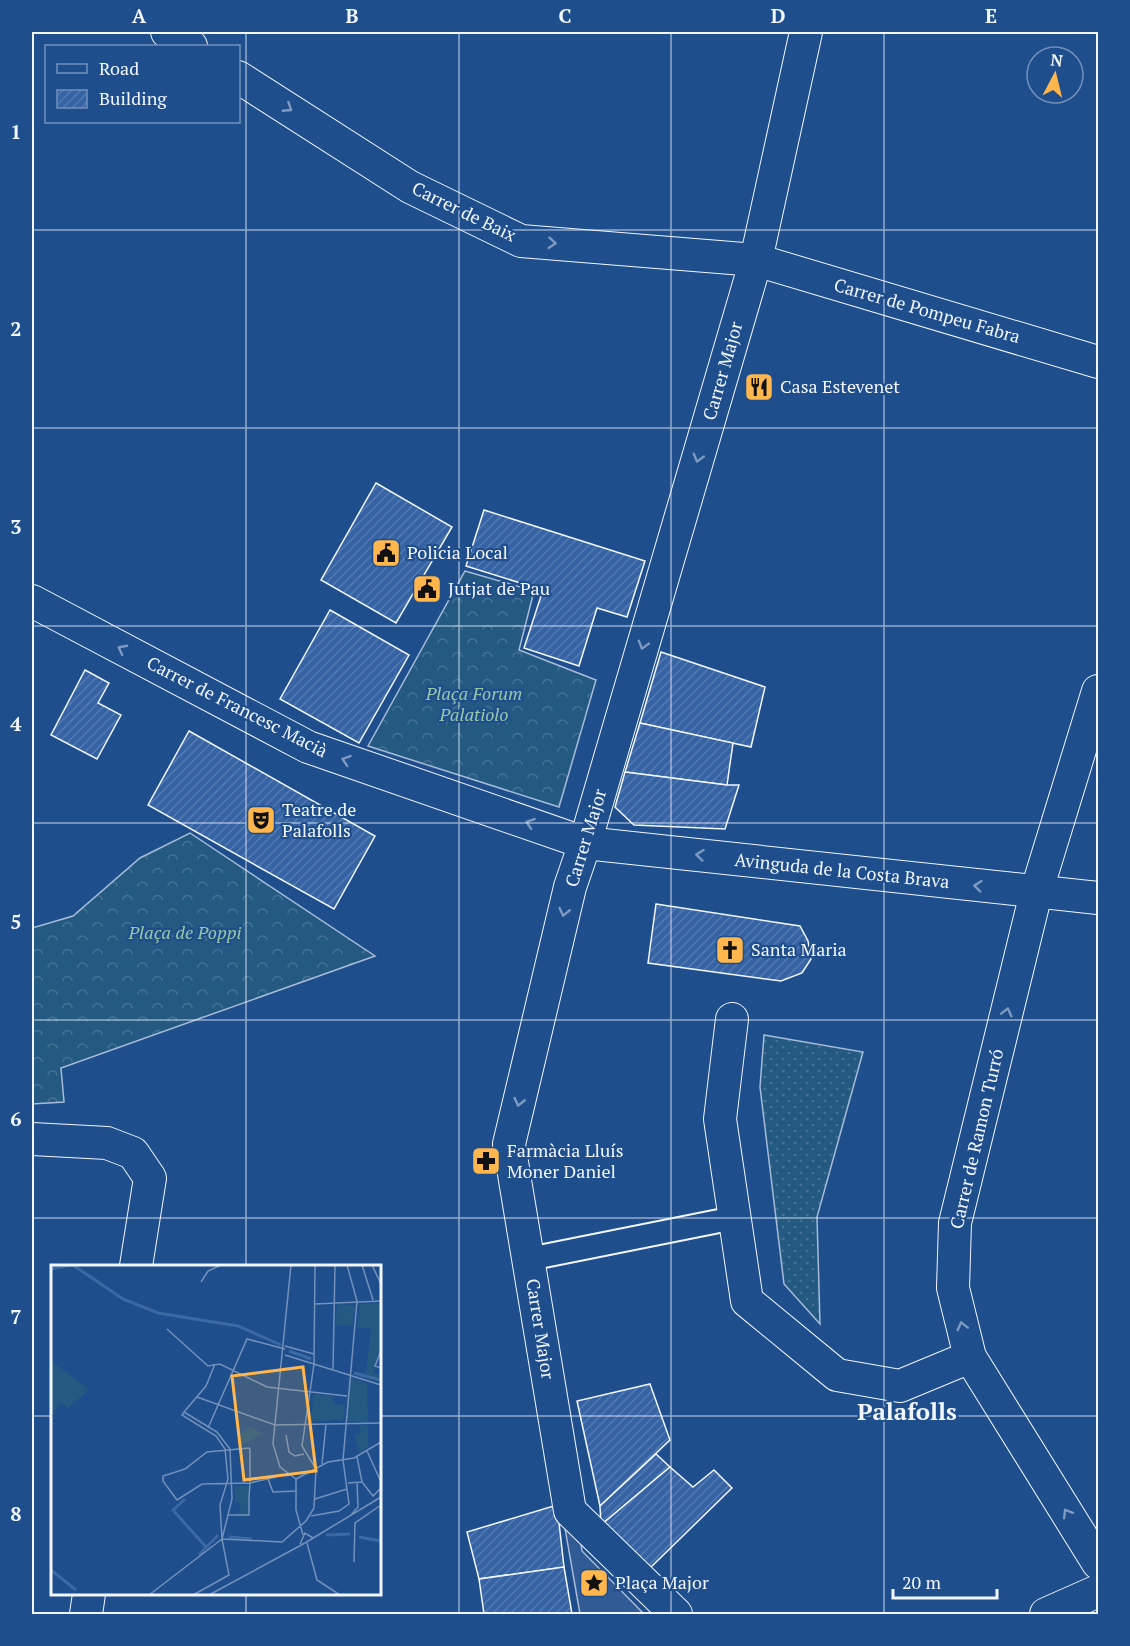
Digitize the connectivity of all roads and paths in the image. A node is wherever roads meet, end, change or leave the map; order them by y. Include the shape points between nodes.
1 (166, 32) edge
2 (806, 32) edge
3 (189, 45) edge
4 (240, 78) edge
5 (756, 260) junction
6 (1098, 362) edge
7 (32, 601) edge
8 (1098, 691) edge
9 (585, 843) junction
10 (1036, 893) junction
11 (1098, 898) edge
12 (732, 1018) dead end
13 (32, 1139) edge
14 (734, 1218) junction
15 (529, 1259) junction
16 (136, 1265) edge
17 (970, 1357) junction
18 (1098, 1563) edge
19 (1098, 1591) edge
20 (89, 1595) edge
21 (86, 1614) edge
22 (676, 1614) edge
23 (1046, 1614) edge

1 - 3 street
2 - 5 street, Carrer Major
4 -> 5 street, Carrer de Baix via 410,187 521,241
5 - 6 street, Carrer de Pompeu Fabra
5 -> 9 street, Carrer Major
9 -> 7 street, Carrer de Francesc Macià via 308,747
8 - 10 street, Carrer de Ramon Turró
10 -> 9 street, Avinguda de la Costa Brava
9 -> 15 street, Carrer Major via 570,888 509,1144
10 - 11 street, Avinguda de la Costa Brava
17 -> 10 street, Carrer de Ramon Turró via 953,1288 955,1223
12 - 14 street via 720,1119
13 - 16 street via 106,1143 133,1153 150,1178
14 - 15 street
14 - 17 street via 747,1301 837,1375 900,1386
15 - 22 street, Carrer Major via 570,1511
18 -> 17 street, Carrer de Ramon Turró
19 - 23 street
20 - 21 street

